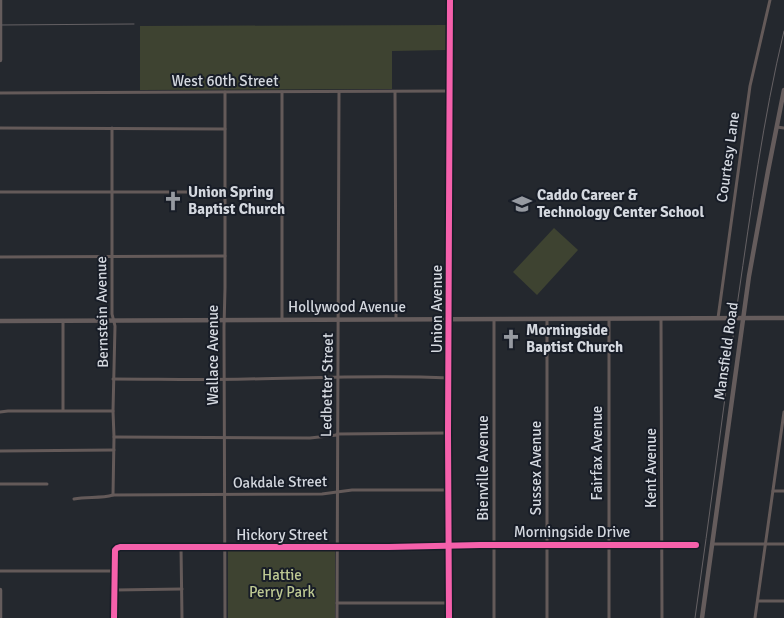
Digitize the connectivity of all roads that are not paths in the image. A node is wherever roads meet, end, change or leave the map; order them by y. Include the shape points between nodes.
1 (0, 0) edge
2 (450, 0) edge
3 (770, 0) edge
4 (0, 60) edge
5 (784, 90) edge
6 (450, 91) junction
7 (225, 92) junction
8 (282, 92) junction
9 (339, 92) junction
10 (395, 92) junction
11 (0, 93) edge
12 (777, 127) junction
13 (0, 128) edge
14 (112, 128) junction
15 (784, 128) edge
16 (225, 129) junction
17 (0, 192) edge
18 (112, 192) junction
19 (225, 192) junction
20 (112, 256) junction
21 (225, 256) junction
22 (0, 257) edge
23 (609, 318) junction
24 (661, 318) junction
25 (718, 318) junction
26 (744, 318) junction
27 (784, 318) edge
28 (396, 319) junction
29 (449, 319) junction
30 (494, 319) junction
31 (547, 319) junction
32 (114, 320) junction
33 (224, 320) junction
34 (282, 320) junction
35 (339, 320) junction
36 (0, 321) edge
37 (63, 321) junction
38 (337, 378) junction
39 (449, 378) junction
40 (113, 379) junction
41 (224, 379) junction
42 (63, 410) junction
43 (113, 411) junction
44 (0, 412) edge
45 (784, 412) edge
46 (783, 431) edge
47 (448, 433) junction
48 (337, 435) junction
49 (114, 437) junction
50 (224, 437) junction
51 (114, 450) junction
52 (0, 451) edge
53 (0, 484) edge
54 (47, 484) dead end
55 (448, 490) junction
56 (773, 491) junction
57 (784, 491) edge
58 (337, 492) junction
59 (225, 494) junction
60 (113, 495) junction
61 (74, 498) dead end
62 (712, 544) junction
63 (766, 544) junction
64 (784, 544) edge
65 (494, 545) junction
66 (547, 545) junction
67 (609, 545) junction
68 (662, 545) junction
69 (696, 545) dead end
70 (448, 546) junction
71 (181, 547) junction
72 (225, 547) junction
73 (337, 547) junction
74 (115, 570) junction
75 (0, 571) edge
76 (182, 589) junction
77 (0, 590) edge
78 (115, 590) junction
79 (758, 601) junction
80 (784, 601) edge
81 (337, 603) junction
82 (449, 603) junction
83 (0, 618) edge
84 (114, 618) edge
85 (182, 618) edge
86 (225, 618) edge
87 (337, 618) edge
88 (449, 618) edge
89 (494, 618) edge
90 (547, 618) edge
91 (609, 618) edge
92 (662, 618) edge
93 (702, 618) edge
94 (756, 618) edge

1 - 4 main road
2 - 6 street, Union Avenue
3 - 25 street, Courtesy Lane via 750,86
5 - 12 main road, Mansfield Road
6 - 10 street, West 60th Street
6 - 29 street, Union Avenue
7 - 8 street, West 60th Street
7 - 11 street, West 60th Street
7 - 16 street, Wallace Avenue
8 - 9 street, West 60th Street
8 - 34 street
9 - 10 street, West 60th Street
9 - 35 street, Ledbetter Street
10 - 28 street
12 - 15 street
12 - 26 main road, Mansfield Road
13 - 14 street
14 - 16 street
14 - 18 street, Bernstein Avenue
16 - 19 street, Wallace Avenue
17 - 18 street
18 - 19 street
18 - 20 street, Bernstein Avenue
19 - 21 street, Wallace Avenue
20 - 21 street
20 - 22 street
20 - 32 street, Bernstein Avenue
21 - 33 street, Wallace Avenue
23 - 24 main road, Hollywood Avenue
23 - 31 main road, Hollywood Avenue
23 - 67 street, Fairfax Avenue
24 - 25 main road, Hollywood Avenue
24 - 68 street, Kent Avenue
25 - 26 main road, Hollywood Avenue
26 - 27 main road, Hollywood Avenue
26 - 62 main road, Mansfield Road
28 - 29 main road, Hollywood Avenue
28 - 35 main road, Hollywood Avenue
29 - 30 main road, Hollywood Avenue
29 - 39 street, Union Avenue
30 - 31 main road, Hollywood Avenue
30 - 65 street, Bienville Avenue
31 - 66 street, Sussex Avenue
32 - 33 main road, Hollywood Avenue
32 - 37 main road, Hollywood Avenue
32 - 40 street, Bernstein Avenue
33 - 34 main road, Hollywood Avenue
33 - 41 street, Wallace Avenue
34 - 35 main road, Hollywood Avenue
35 - 38 street, Ledbetter Street
36 - 37 main road, Hollywood Avenue
37 - 42 street
38 - 39 street
38 - 41 street
38 - 48 street, Ledbetter Street
39 - 47 street, Union Avenue
40 - 41 street
40 - 43 street, Bernstein Avenue
41 - 50 street, Wallace Avenue
42 - 43 street
42 - 44 street
43 - 49 street, Bernstein Avenue
45 - 46 street
46 - 56 street
47 - 48 street
47 - 55 street, Union Avenue
48 - 50 street via 319,438
48 - 58 street, Ledbetter Street
49 - 50 street
49 - 51 street, Bernstein Avenue
50 - 59 street, Wallace Avenue
51 - 52 street
51 - 60 street, Bernstein Avenue
53 - 54 street
55 - 58 street, Oakdale Street
55 - 70 street, Union Avenue
56 - 57 street
56 - 63 street
58 - 59 street, Oakdale Street
58 - 73 street, Ledbetter Street
59 - 60 street, Oakdale Street
59 - 72 street, Wallace Avenue
60 - 61 street, Oakdale Street
62 - 63 street
62 - 93 main road, Mansfield Road
63 - 64 street
63 - 79 street
65 - 66 street, Morningside Drive
65 - 70 street, Morningside Drive
65 - 89 street, Bienville Avenue
66 - 67 street, Morningside Drive
66 - 90 street, Sussex Avenue
67 - 68 street, Morningside Drive
67 - 91 street, Fairfax Avenue
68 - 69 street, Morningside Drive
68 - 92 street, Kent Avenue
70 - 73 street, Hickory Street
70 - 82 street, Union Avenue
71 - 72 street, Hickory Street
71 - 74 street, Hickory Street via 120,547 116,549
71 - 76 street
72 - 73 street, Hickory Street
72 - 86 street, Wallace Avenue
73 - 81 street, Ledbetter Street
74 - 75 street
74 - 78 street
76 - 78 street
76 - 85 street
77 - 83 main road
78 - 84 street
79 - 80 street
79 - 94 street
81 - 82 street
81 - 87 street, Ledbetter Street
82 - 88 street, Union Avenue

